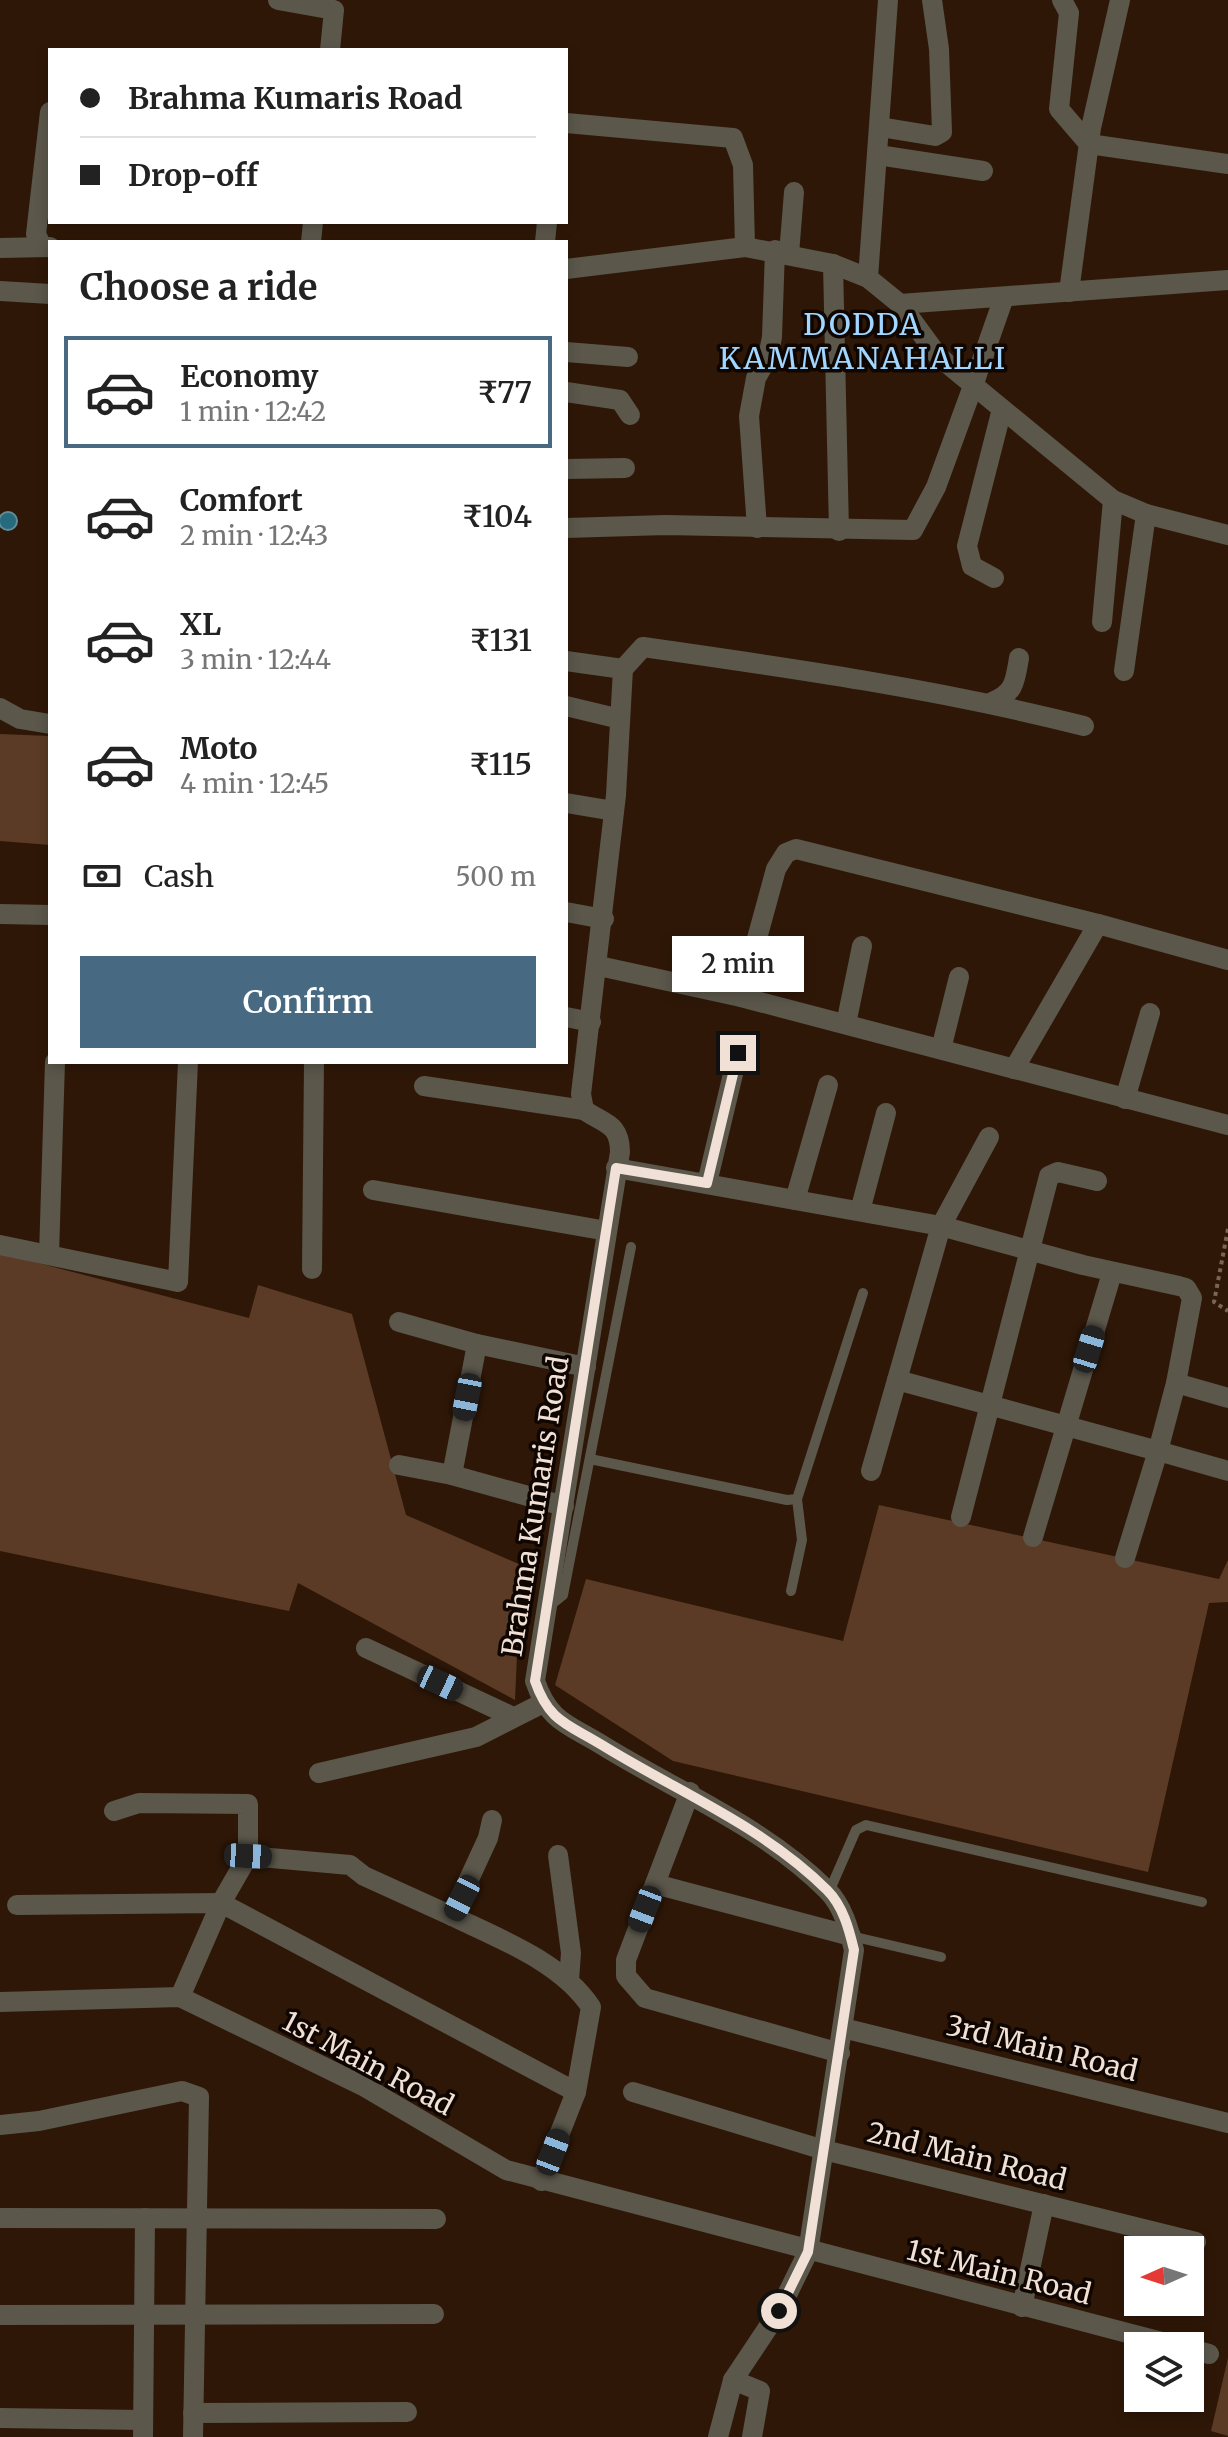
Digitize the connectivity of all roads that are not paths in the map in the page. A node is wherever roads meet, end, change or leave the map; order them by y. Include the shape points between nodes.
1 (278, 0) edge
2 (888, 0) edge
3 (932, 0) edge
4 (1062, 0) edge
5 (1120, 0) edge
6 (330, 48) edge
7 (568, 123) edge
8 (880, 127) junction
9 (48, 129) edge
10 (1089, 144) junction
11 (878, 155) junction
12 (1228, 164) edge
13 (983, 171) dead end
14 (794, 192) dead end
15 (46, 247) edge
16 (745, 247) junction
17 (0, 248) edge
18 (782, 252) junction
19 (833, 264) junction
20 (568, 269) edge
21 (868, 278) junction
22 (1228, 280) edge
23 (0, 291) edge
24 (1069, 292) junction
25 (48, 294) edge
26 (1004, 297) junction
27 (900, 304) junction
28 (568, 352) edge
29 (628, 357) dead end
30 (973, 386) junction
31 (568, 392) edge
32 (1002, 409) junction
33 (630, 415) dead end
34 (625, 468) dead end
35 (568, 469) edge
36 (1113, 500) junction
37 (1146, 514) junction
38 (568, 528) edge
39 (757, 528) junction
40 (839, 531) junction
41 (1228, 535) edge
42 (994, 578) dead end
43 (1102, 622) dead end
44 (1019, 658) dead end
45 (568, 661) edge
46 (623, 669) junction
47 (1124, 671) dead end
48 (992, 702) junction
49 (568, 706) edge
50 (0, 708) edge
51 (620, 719) junction
52 (48, 724) edge
53 (1084, 726) dead end
54 (568, 803) edge
55 (614, 811) junction
56 (568, 912) edge
57 (0, 914) edge
58 (48, 915) edge
59 (604, 919) junction
60 (1098, 924) junction
61 (862, 946) dead end
62 (1228, 960) edge
63 (599, 966) junction
64 (959, 977) dead end
65 (741, 997) junction
66 (1150, 1013) dead end
67 (568, 1017) edge
68 (591, 1022) junction
69 (846, 1024) junction
70 (941, 1049) junction
71 (738, 1053) dead end
72 (55, 1064) edge
73 (188, 1064) edge
74 (314, 1064) edge
75 (1014, 1069) junction
76 (828, 1085) dead end
77 (424, 1086) dead end
78 (1125, 1099) junction
79 (584, 1110) junction
80 (886, 1113) dead end
81 (1228, 1125) edge
82 (989, 1137) dead end
83 (616, 1168) junction
84 (1097, 1181) dead end
85 (707, 1183) junction
86 (373, 1190) dead end
87 (795, 1200) junction
88 (860, 1211) junction
89 (941, 1226) junction
90 (607, 1231) junction
91 (0, 1245) edge
92 (631, 1247) dead end
93 (1031, 1252) junction
94 (49, 1255) junction
95 (312, 1269) dead end
96 (1112, 1273) junction
97 (863, 1293) dead end
98 (399, 1322) dead end
99 (477, 1344) junction
100 (586, 1367) junction
101 (897, 1380) junction
102 (1176, 1383) junction
103 (1228, 1398) edge
104 (989, 1406) junction
105 (1066, 1426) junction
106 (1158, 1451) junction
107 (590, 1459) junction
108 (399, 1465) dead end
109 (871, 1471) dead end
110 (1228, 1471) edge
111 (452, 1475) junction
112 (797, 1499) junction
113 (564, 1506) junction
114 (961, 1517) dead end
115 (1033, 1537) dead end
116 (1125, 1558) dead end
117 (791, 1591) dead end
118 (548, 1608) junction
119 (366, 1648) dead end
120 (543, 1703) junction
121 (513, 1717) junction
122 (319, 1773) dead end
123 (690, 1792) junction
124 (114, 1811) dead end
125 (492, 1820) dead end
126 (558, 1855) dead end
127 (248, 1856) junction
128 (655, 1884) junction
129 (829, 1892) junction
130 (1202, 1902) dead end
131 (221, 1903) junction
132 (17, 1905) dead end
133 (452, 1916) junction
134 (851, 1936) junction
135 (941, 1957) dead end
136 (569, 1980) junction
137 (180, 1997) junction
138 (0, 2002) edge
139 (843, 2028) junction
140 (840, 2053) junction
141 (576, 2092) junction
142 (633, 2092) dead end
143 (1228, 2123) edge
144 (0, 2125) edge
145 (824, 2150) junction
146 (541, 2181) junction
147 (1044, 2204) junction
148 (0, 2218) edge
149 (145, 2218) junction
150 (196, 2218) junction
151 (436, 2219) dead end
152 (1172, 2236) edge
153 (808, 2252) junction
154 (1022, 2307) junction
155 (434, 2314) dead end
156 (0, 2315) edge
157 (144, 2315) junction
158 (195, 2315) junction
159 (1124, 2333) edge
160 (733, 2380) junction
161 (407, 2412) dead end
162 (193, 2413) junction
163 (0, 2418) edge
164 (143, 2429) edge
165 (193, 2437) edge
166 (718, 2437) edge
167 (752, 2437) edge

1 - 6 street via 334,10
2 - 8 street
3 - 8 street via 942,132 935,136
4 - 10 street via 1069,13 1059,109
5 - 10 street
7 - 16 street via 733,138 743,165
8 - 11 street
9 - 15 street via 36,234
10 - 12 street
10 - 24 street
11 - 13 street
11 - 21 street
14 - 18 street
15 - 17 street
16 - 18 street
16 - 20 street
18 - 19 street
18 - 39 street via 768,357 756,378 749,416
19 - 21 street
19 - 40 street
21 - 27 street
22 - 24 street
23 - 25 street
24 - 26 street
26 - 27 street
26 - 30 street
27 - 30 street via 938,356
28 - 29 street
30 - 32 street
30 - 40 street via 936,487 913,530
31 - 33 street via 620,400
32 - 36 street
32 - 42 street via 967,546 972,566
34 - 35 street
36 - 37 street
36 - 43 street
37 - 41 street
37 - 47 street
38 - 39 street
39 - 40 street
44 - 48 street via 1013,688
45 - 46 street
46 - 48 street via 643,647
46 - 51 street
48 - 53 street
49 - 51 street
50 - 52 street via 20,719
51 - 55 street
54 - 55 street
55 - 59 street
56 - 59 street
57 - 58 street
59 - 63 street
60 - 62 street
60 - 65 street via 796,849 786,853 776,869
60 - 75 street
61 - 69 street
63 - 65 street
63 - 68 street
64 - 70 street
65 - 69 street
66 - 78 street
67 - 68 street
68 - 79 street via 581,1094
69 - 70 street
70 - 75 street
71 - 85 street
72 - 94 street
73 - 94 street via 178,1282
74 - 95 street
75 - 78 street
76 - 87 street
77 - 79 street
78 - 81 street
79 - 83 street, Brahma Kumaris Road via 612,1124 620,1135
80 - 88 street
82 - 89 street
83 - 85 street
83 - 90 street, Brahma Kumaris Road
84 - 93 street via 1058,1172 1049,1176
85 - 87 street
86 - 90 street
87 - 88 street
88 - 89 street
89 - 93 street
89 - 101 street
90 - 100 street, Brahma Kumaris Road
91 - 94 street
92 - 107 lane
93 - 96 street
93 - 104 street
96 - 102 street via 1179,1286 1190,1293
96 - 105 street
97 - 112 lane
98 - 99 street
99 - 100 street
99 - 111 street
100 - 113 street, Brahma Kumaris Road
101 - 104 street
101 - 109 street
102 - 103 street
102 - 106 street
104 - 105 street
104 - 114 street
105 - 106 street
105 - 115 street
106 - 110 street
106 - 116 street
107 - 112 lane
107 - 118 lane via 563,1595
108 - 111 street
111 - 113 street
112 - 117 lane via 802,1540
113 - 118 street, Brahma Kumaris Road
118 - 120 street, Brahma Kumaris Road via 535,1681
119 - 121 street
120 - 121 street
120 - 123 street via 558,1720
121 - 122 street via 476,1737
123 - 128 street
123 - 129 street via 766,1841
124 - 127 street via 139,1803 248,1804
125 - 133 street
126 - 136 street via 571,1953
127 - 131 street
127 - 133 street via 350,1865
128 - 134 street
128 - 140 street via 626,1960 633,1988 645,1998
129 - 130 lane via 856,1830 866,1825
129 - 134 street
131 - 132 street
131 - 137 street
131 - 141 street
133 - 136 street
134 - 135 lane
134 - 139 street via 854,1950
136 - 141 street via 591,2007
137 - 138 street, 1st Main Road
137 - 146 street, 1st Main Road via 363,2086 506,2170
139 - 140 street
139 - 143 street, 3rd Main Road
140 - 145 street
141 - 146 street
142 - 145 street, 2nd Main Road
144 - 150 street via 182,2091 196,2093
145 - 147 street, 2nd Main Road
145 - 153 street
146 - 153 street, 1st Main Road
147 - 152 street, 2nd Main Road
147 - 154 street
148 - 149 street
149 - 150 street
149 - 157 street
150 - 151 street
150 - 158 street
153 - 154 street, 1st Main Road
153 - 160 street via 779,2311
154 - 159 street, 1st Main Road
155 - 158 street
156 - 157 street
157 - 158 street
157 - 164 street
158 - 162 street
160 - 166 street
160 - 167 street via 760,2391
161 - 162 street
162 - 165 street
163 - 164 street

